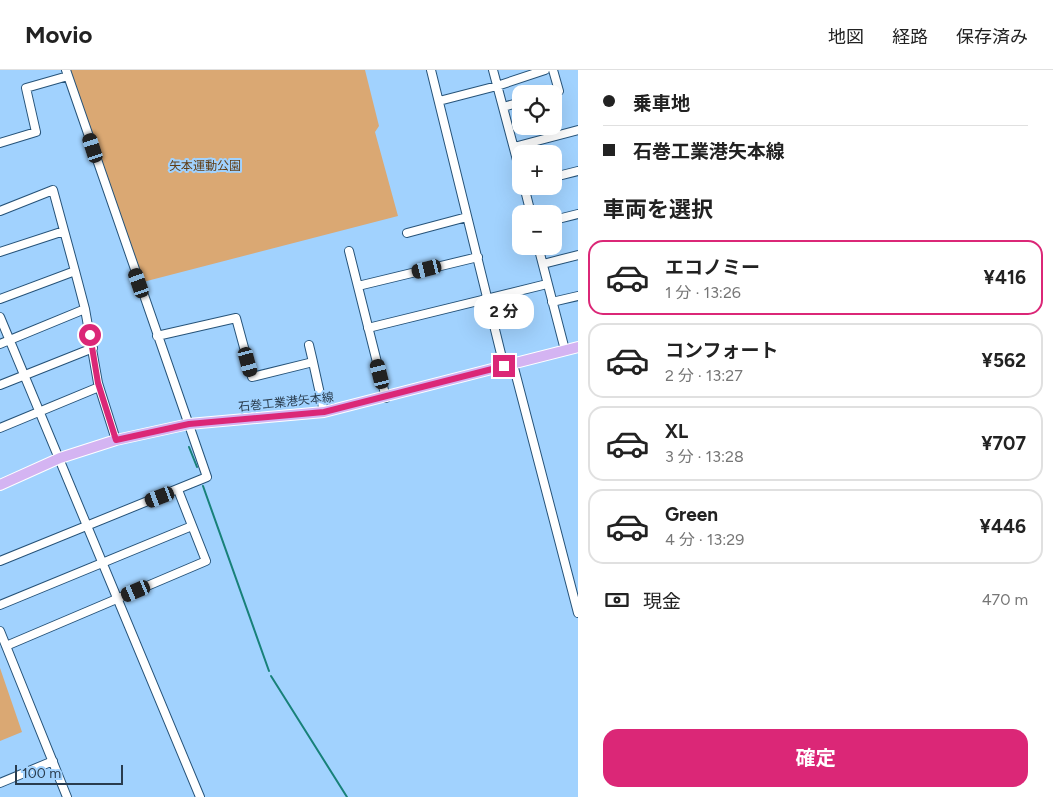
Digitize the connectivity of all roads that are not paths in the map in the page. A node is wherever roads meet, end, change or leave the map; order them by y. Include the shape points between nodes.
1 (431, 70) edge
2 (493, 70) edge
3 (545, 70) edge
4 (553, 70) edge
5 (532, 72) edge
6 (67, 73) edge
7 (557, 85) edge
8 (497, 86) junction
9 (439, 101) junction
10 (512, 104) edge
11 (503, 107) junction
12 (578, 130) edge
13 (0, 142) edge
14 (513, 145) edge
15 (522, 145) edge
16 (578, 171) edge
17 (562, 175) edge
18 (0, 211) edge
19 (578, 214) edge
20 (467, 217) junction
21 (562, 218) edge
22 (64, 231) junction
23 (408, 233) dead end
24 (350, 251) dead end
25 (0, 252) edge
26 (540, 255) edge
27 (578, 255) edge
28 (478, 257) junction
29 (543, 264) junction
30 (75, 271) junction
31 (547, 284) junction
32 (358, 286) junction
33 (578, 296) edge
34 (488, 299) junction
35 (0, 300) edge
36 (552, 302) junction
37 (85, 308) junction
38 (0, 318) edge
39 (368, 328) junction
40 (157, 336) junction
41 (9, 340) junction
42 (0, 344) edge
43 (309, 345) dead end
44 (578, 347) edge
45 (93, 348) junction
46 (565, 350) junction
47 (313, 362) junction
48 (509, 365) junction
49 (24, 376) junction
50 (0, 385) edge
51 (99, 387) junction
52 (386, 398) junction
53 (40, 412) junction
54 (324, 412) junction
55 (189, 424) junction
56 (0, 428) edge
57 (116, 440) junction
58 (60, 458) junction
59 (0, 485) edge
60 (178, 490) junction
61 (87, 525) junction
62 (192, 526) junction
63 (0, 561) edge
64 (102, 562) junction
65 (118, 599) junction
66 (0, 604) edge
67 (578, 613) edge
68 (0, 631) edge
69 (6, 646) junction
70 (53, 761) junction
71 (0, 783) edge
72 (67, 797) edge
73 (200, 797) edge

1 - 9 street
2 - 8 street
3 - 5 street
4 - 7 street
5 - 8 street
6 - 13 street via 26,88 36,132
6 - 40 street
8 - 9 street
8 - 11 street
9 - 20 street
10 - 11 street
11 - 14 street
12 - 15 street
16 - 17 street
18 - 22 street via 53,190
19 - 21 street
20 - 23 street
20 - 28 street
22 - 25 street
22 - 30 street
24 - 32 street
26 - 29 street
27 - 29 street
28 - 32 street
28 - 34 street
29 - 31 street
30 - 35 street
30 - 37 street
31 - 34 street
31 - 36 street
32 - 39 street
33 - 36 street
34 - 39 street
34 - 48 street
36 - 46 street
37 - 41 street
37 - 45 street
38 - 41 street
39 - 52 street
40 - 47 street via 236,318 252,377
40 - 55 street
41 - 42 street
41 - 49 street
43 - 47 street
44 - 46 main road, 石巻工業港矢本線
45 - 49 street
45 - 51 street
46 - 48 main road, 石巻工業港矢本線
47 - 54 street
48 - 52 main road, 石巻工業港矢本線
48 - 67 street
49 - 50 street
49 - 53 street
51 - 53 street
51 - 57 street
52 - 54 main road, 石巻工業港矢本線
53 - 56 street
53 - 58 street
54 - 55 main road, 石巻工業港矢本線
55 - 57 main road, 石巻工業港矢本線
55 - 60 street via 207,477
57 - 58 main road, 石巻工業港矢本線
58 - 59 main road, 石巻工業港矢本線
58 - 61 street
60 - 61 street
60 - 62 street
61 - 63 street
61 - 64 street
62 - 64 street
62 - 65 street via 206,561
64 - 65 street
64 - 66 street
65 - 69 street
65 - 73 street
68 - 69 street
69 - 70 street
70 - 71 street
70 - 72 street

